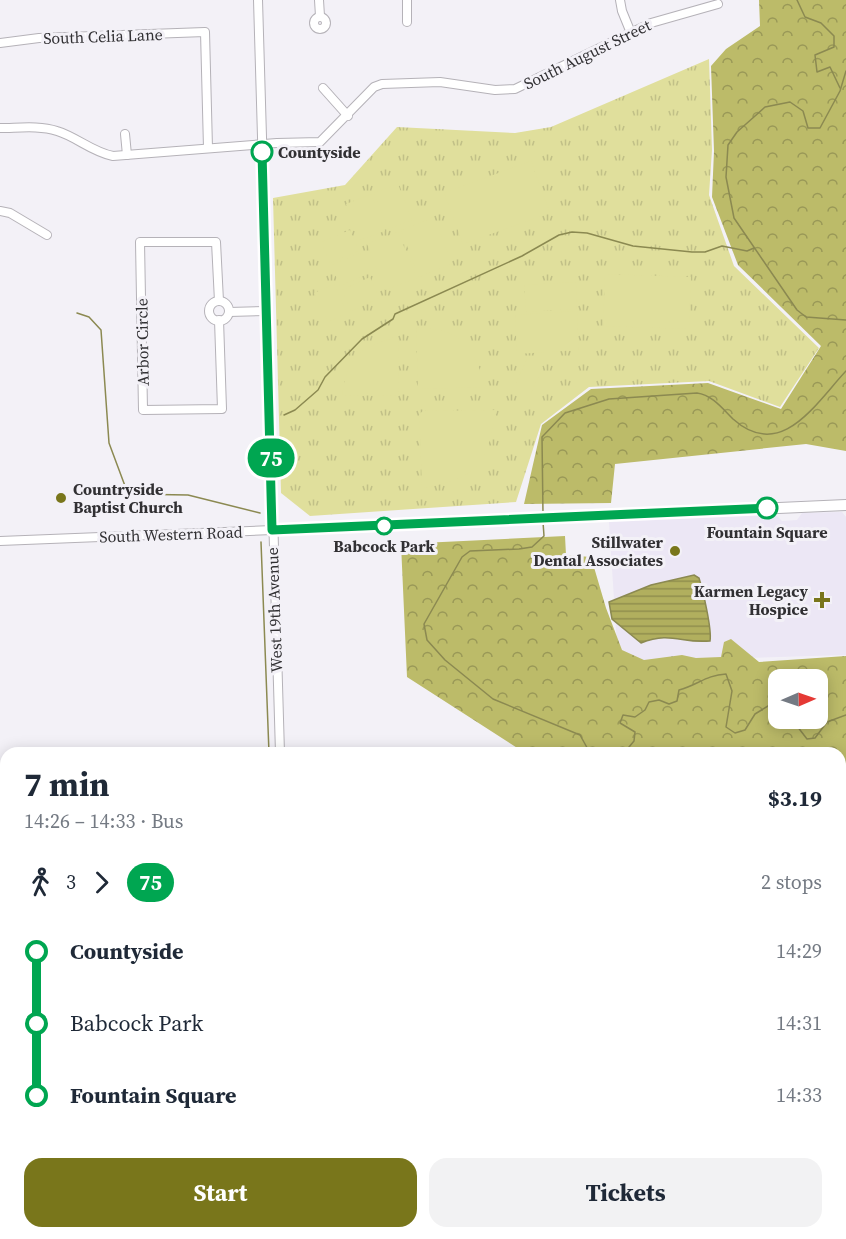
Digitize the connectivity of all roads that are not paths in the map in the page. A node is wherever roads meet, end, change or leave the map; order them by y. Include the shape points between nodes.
1 (258, 0) edge
2 (319, 0) edge
3 (407, 0) edge
4 (620, 0) edge
5 (718, 4) dead end
6 (320, 16) dead end
7 (407, 22) dead end
8 (631, 33) junction
9 (0, 43) edge
10 (323, 88) dead end
11 (348, 116) junction
12 (0, 128) edge
13 (125, 134) dead end
14 (262, 145) junction
15 (208, 148) junction
16 (127, 155) junction
17 (0, 211) edge
18 (47, 235) dead end
19 (219, 301) junction
20 (267, 310) junction
21 (229, 312) junction
22 (219, 320) junction
23 (846, 505) edge
24 (272, 530) junction
25 (0, 541) edge
26 (280, 747) edge

1 - 14 street, West 19th Avenue
2 - 6 street
3 - 7 street
4 - 8 street
5 - 8 street, South August Street via 662,19
8 - 11 street, South August Street via 515,89 440,82 382,84 374,87
9 - 15 street, South Celia Lane via 205,32
10 - 11 street
11 - 14 street, South August Street via 320,142
12 - 16 street, South August Street via 57,131 102,154
13 - 16 street
14 - 15 street, South August Street
14 - 20 street, West 19th Avenue
15 - 16 street, South August Street
17 - 18 street via 25,220
19 - 21 street via 225,303
19 - 22 street via 209,310
19 - 22 street, Arbor Circle via 216,242 140,242 143,410 222,409
20 - 21 street
20 - 24 street, West 19th Avenue
21 - 22 street
23 - 24 main road, South Western Road
24 - 25 street, South Western Road
24 - 26 street, West 19th Avenue

